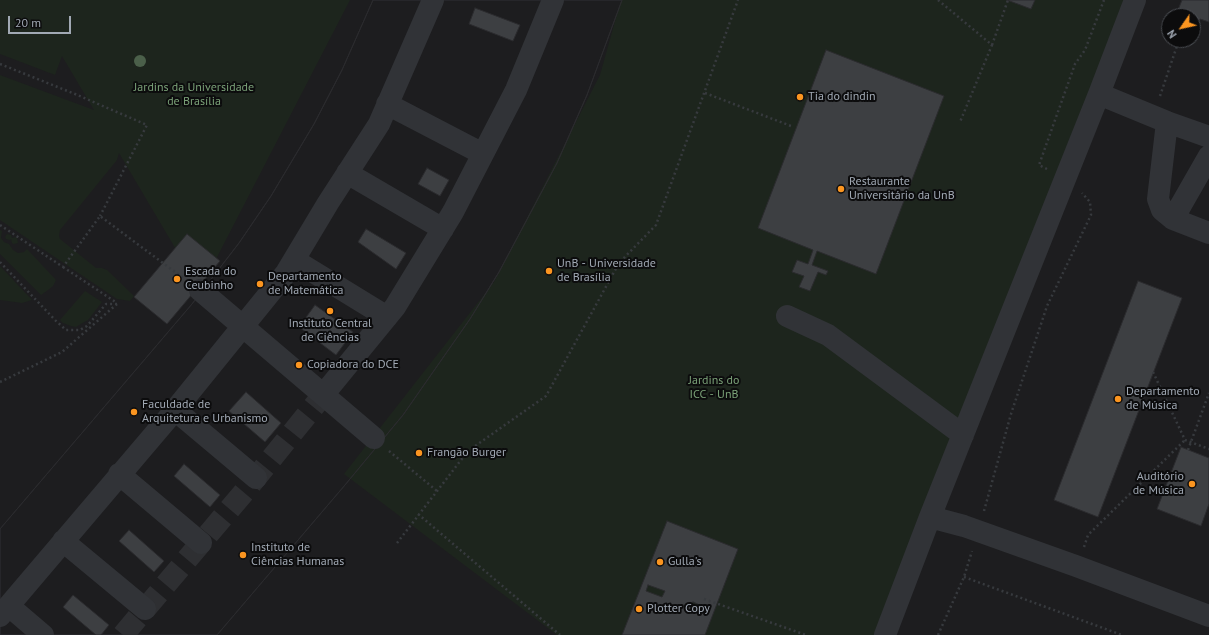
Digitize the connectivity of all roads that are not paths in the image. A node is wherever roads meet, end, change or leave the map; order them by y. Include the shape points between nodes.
1 (434, 0) edge
2 (1135, 0) edge
3 (547, 2) edge
4 (1100, 94) junction
5 (387, 104) junction
6 (1167, 122) junction
7 (1209, 137) edge
8 (483, 154) junction
9 (1209, 156) edge
10 (347, 173) junction
11 (1173, 218) junction
12 (443, 229) junction
13 (1209, 233) edge
14 (294, 260) junction
15 (200, 290) road end
16 (787, 316) dead end
17 (387, 317) junction
18 (243, 327) junction
19 (323, 395) junction
20 (175, 410) junction
21 (963, 435) junction
22 (374, 438) road end
23 (119, 474) junction
24 (256, 478) dead end
25 (930, 517) junction
26 (63, 541) junction
27 (201, 543) dead end
28 (145, 609) dead end
29 (4, 611) edge
30 (1209, 616) edge
31 (43, 635) edge
32 (885, 635) edge

1 - 5 street
2 - 4 street
3 - 8 street via 516,90
4 - 6 street
4 - 21 street
5 - 8 street
5 - 10 street via 379,124
6 - 7 street
6 - 11 street via 1158,200 1162,210
8 - 12 street
9 - 11 street
10 - 12 street
10 - 14 street
11 - 13 street
12 - 17 street
14 - 17 street
14 - 18 street
15 - 18 street
16 - 21 street via 828,335
17 - 19 street
18 - 19 street
18 - 20 street
19 - 22 street
20 - 23 street
20 - 24 street
21 - 25 street
23 - 26 street
23 - 27 street
25 - 30 street via 964,526
25 - 32 street
26 - 28 street
26 - 29 street
29 - 31 street

